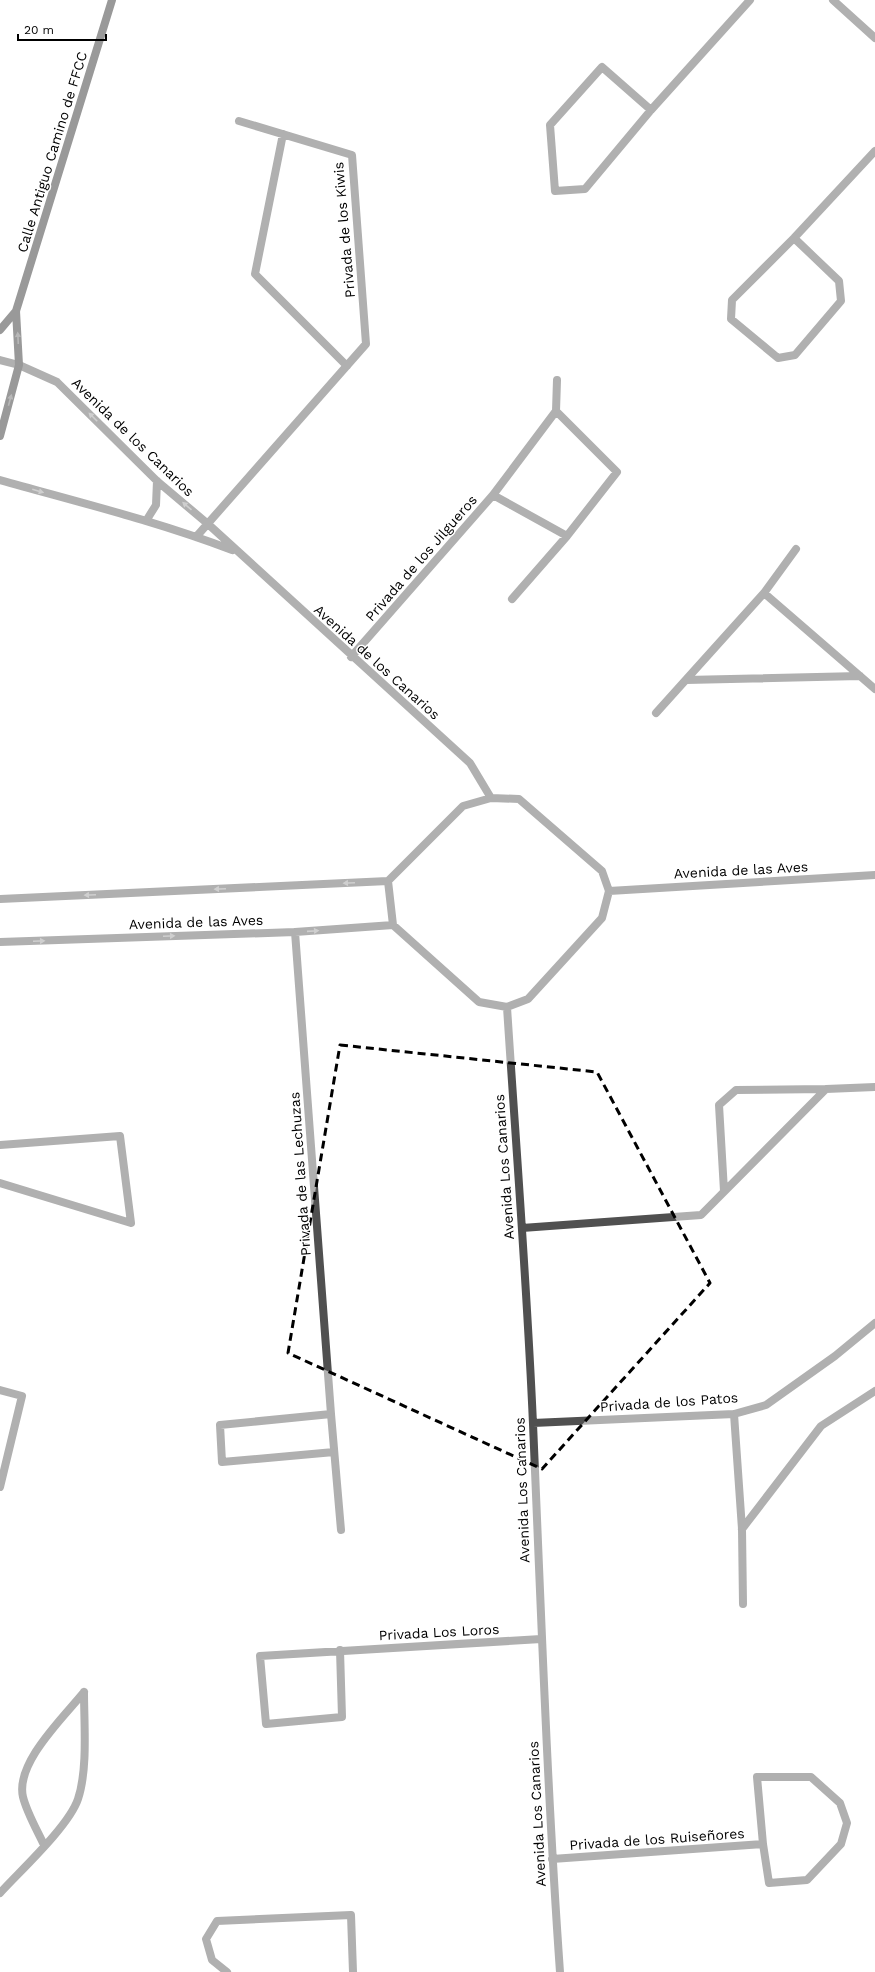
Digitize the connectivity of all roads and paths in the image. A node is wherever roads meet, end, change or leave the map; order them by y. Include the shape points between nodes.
1 (112, 0) edge
2 (750, 0) edge
3 (833, 0) edge
4 (875, 38) edge
5 (651, 110) junction
6 (239, 121) dead end
7 (283, 134) junction
8 (875, 151) edge
9 (794, 238) junction
10 (16, 311) junction
11 (0, 330) edge
12 (0, 360) edge
13 (19, 365) junction
14 (347, 366) junction
15 (557, 380) dead end
16 (556, 411) junction
17 (0, 436) edge
18 (0, 480) edge
19 (157, 481) junction
20 (493, 495) junction
21 (146, 521) junction
22 (208, 524) junction
23 (196, 536) junction
24 (567, 536) junction
25 (796, 549) dead end
26 (236, 552) junction
27 (764, 593) junction
28 (512, 599) dead end
29 (351, 657) junction
30 (860, 676) junction
31 (686, 680) junction
32 (875, 689) edge
33 (656, 713) dead end
34 (491, 798) junction
35 (875, 875) edge
36 (388, 881) junction
37 (609, 891) junction
38 (0, 899) edge
39 (393, 925) junction
40 (295, 932) junction
41 (0, 942) edge
42 (506, 1007) junction
43 (875, 1087) edge
44 (826, 1089) junction
45 (0, 1145) edge
46 (0, 1183) edge
47 (724, 1191) junction
48 (522, 1228) junction
49 (875, 1323) edge
50 (0, 1390) edge
51 (875, 1392) edge
52 (331, 1414) junction
53 (734, 1414) junction
54 (533, 1423) junction
55 (334, 1452) junction
56 (0, 1487) edge
57 (742, 1529) junction
58 (341, 1530) dead end
59 (743, 1604) dead end
60 (541, 1639) junction
61 (340, 1650) junction
62 (763, 1844) junction
63 (44, 1845) junction
64 (552, 1859) junction
65 (0, 1893) edge
66 (227, 1972) edge
67 (353, 1972) edge
68 (560, 1972) edge

1 - 10 main road, Calle Antiguo Camino de FFCC
2 - 5 street
3 - 4 street
5 - 5 street via 585,189 555,191 550,125 602,67
6 - 7 street, Privada de los Kiwis
7 - 14 street via 255,274
7 - 14 street, Privada de los Kiwis via 352,155 366,344
8 - 9 street
9 - 9 street via 732,300 731,319 778,358 795,355 841,301 839,281
10 - 11 main road, Calle Antiguo Camino de FFCC
13 -> 10 main road, Calle Antiguo Camino de FFCC
12 - 13 street, Avenida de los Canarios
17 -> 13 main road, Calle Antiguo Camino de FFCC
19 -> 13 street, Avenida de los Canarios via 57,382
14 - 22 street, Privada de los Kiwis
15 - 16 street
16 - 20 street, Privada de los Jilgueros
16 - 24 street via 617,472
18 -> 21 street, Avenida de los Canarios
19 - 21 street via 156,505
22 -> 19 street, Avenida de los Canarios
20 - 24 street, Privada de los Jilgueros
20 - 29 street, Privada de los Jilgueros
21 - 23 street, Avenida de los Canarios
22 - 23 street, Privada de los Kiwis
22 - 26 street, Avenida de los Canarios
23 - 26 street, Avenida de los Canarios
24 - 28 street
25 - 27 street
26 - 29 street, Avenida de los Canarios
27 - 30 street
27 - 31 street
29 - 34 street, Avenida de los Canarios via 470,763
30 - 31 street
30 - 32 street
31 - 33 street
34 - 36 street via 463,806
34 - 37 street via 519,800 602,871
35 - 37 street, Avenida de las Aves
36 -> 38 street
36 - 39 street
37 - 42 street via 602,918 528,998
40 -> 39 street, Avenida de las Aves
39 - 42 street via 479,1002
41 -> 40 street, Avenida de las Aves
40 - 52 street, Privada de las Lechuzas
42 - 48 street, Avenida Los Canarios
43 - 44 street
44 - 47 street
44 - 47 street via 736,1090 719,1105
45 - 46 street via 120,1136 131,1224
47 - 48 street via 701,1216
48 - 54 street, Avenida Los Canarios
49 - 53 street, Privada de los Patos via 835,1356 766,1405
50 - 56 street via 22,1396
51 - 57 street via 821,1426
52 - 55 street, Privada de las Lechuzas
52 - 55 street via 220,1425 222,1462
53 - 54 street, Privada de los Patos
53 - 57 street
54 - 60 street, Avenida Los Canarios
55 - 58 street, Privada de las Lechuzas
57 - 59 street
60 - 61 street, Privada Los Loros
60 - 64 street, Avenida Los Canarios
61 - 61 street, Privada Los Loros via 260,1656 266,1724 342,1717
62 - 62 street, Privada de los Ruiseñores via 769,1883 807,1880 841,1844 847,1823 840,1803 811,1778 757,1777
62 - 64 street, Privada de los Ruiseñores
63 - 63 street via 23,1797 23,1775 32,1756 84,1692 83,1777 78,1799 68,1818
63 - 65 street
64 - 68 street, Avenida Los Canarios
66 - 67 street via 212,1960 206,1939 217,1921 351,1915

